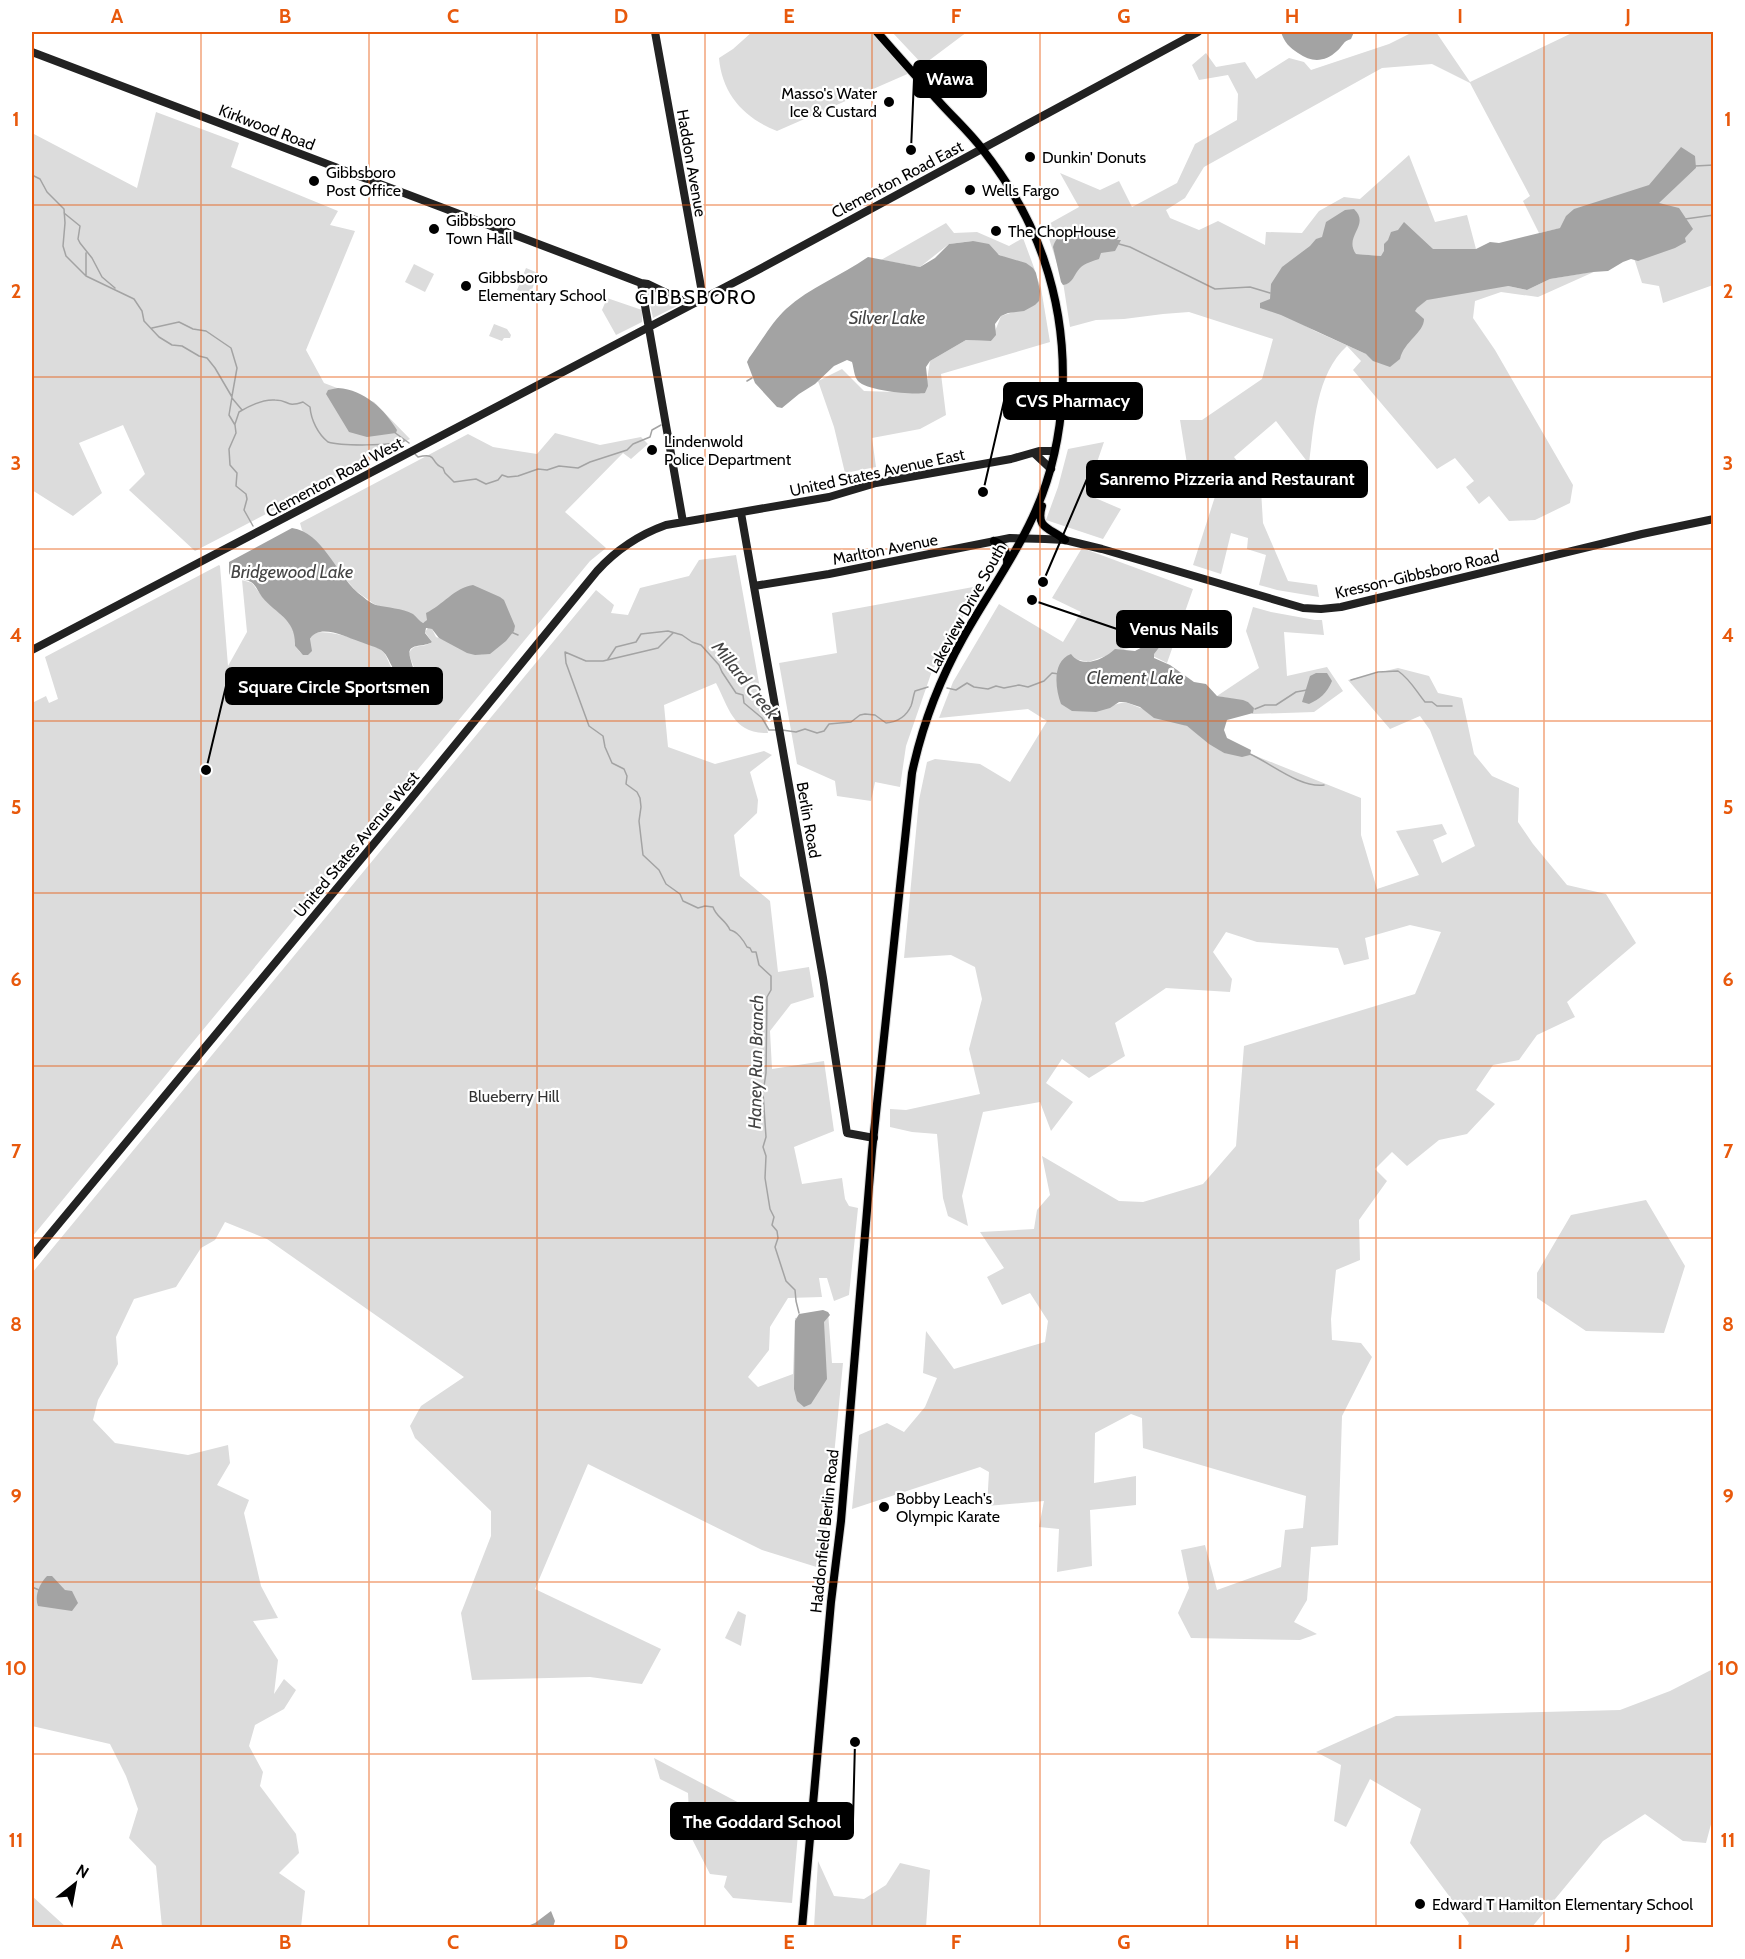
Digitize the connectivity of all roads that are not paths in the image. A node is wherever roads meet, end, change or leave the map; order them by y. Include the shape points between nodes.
1 (655, 32) edge
2 (877, 32) edge
3 (1198, 32) edge
4 (32, 52) edge
5 (982, 149) junction
6 (641, 283) junction
7 (703, 298) junction
8 (694, 303) junction
9 (649, 326) junction
10 (1054, 451) junction
11 (1034, 453) junction
12 (1051, 469) junction
13 (1044, 492) junction
14 (741, 513) junction
15 (1713, 519) edge
16 (683, 522) junction
17 (1022, 538) junction
18 (1065, 540) junction
19 (994, 541) junction
20 (1007, 565) junction
21 (754, 586) junction
22 (32, 650) edge
23 (874, 1138) junction
24 (32, 1256) edge
25 (802, 1928) edge

1 - 7 street, Haddon Avenue
2 - 5 main road, Lakeview Drive South
3 - 5 street, Clementon Road East
4 - 6 street, Kirkwood Road
5 - 7 street, Clementon Road East
5 - 10 main road, Lakeview Drive South via 1028,224 1050,280 1063,363 1061,414
6 - 8 street, Kirkwood Road
6 - 9 street
7 - 8 street, Clementon Road East
8 - 9 street, Clementon Road East
9 - 16 street
9 - 22 street, Clementon Road West
10 - 11 street, United States Avenue East
10 - 12 main road, Lakeview Drive South
11 - 12 street
11 - 14 street, United States Avenue East
12 - 13 main road, Lakeview Drive South
13 - 17 main road, Lakeview Drive South
13 - 18 main road via 1040,520
14 - 16 street, United States Avenue West
14 - 21 street, Berlin Road
15 - 18 street, Kresson-Gibbsboro Road via 1321,609 1304,608
16 - 24 street, United States Avenue West via 637,538 611,556
17 - 18 street, Kresson-Gibbsboro Road
17 - 19 street, Marlton Avenue
17 - 20 main road, Lakeview Drive South
19 - 20 main road via 1004,547
19 - 21 street, Marlton Avenue
20 - 23 main road, Lakeview Drive South via 948,667 918,744 909,793
21 - 23 street, Berlin Road via 847,1133
23 - 25 main road, Haddonfield Berlin Road

